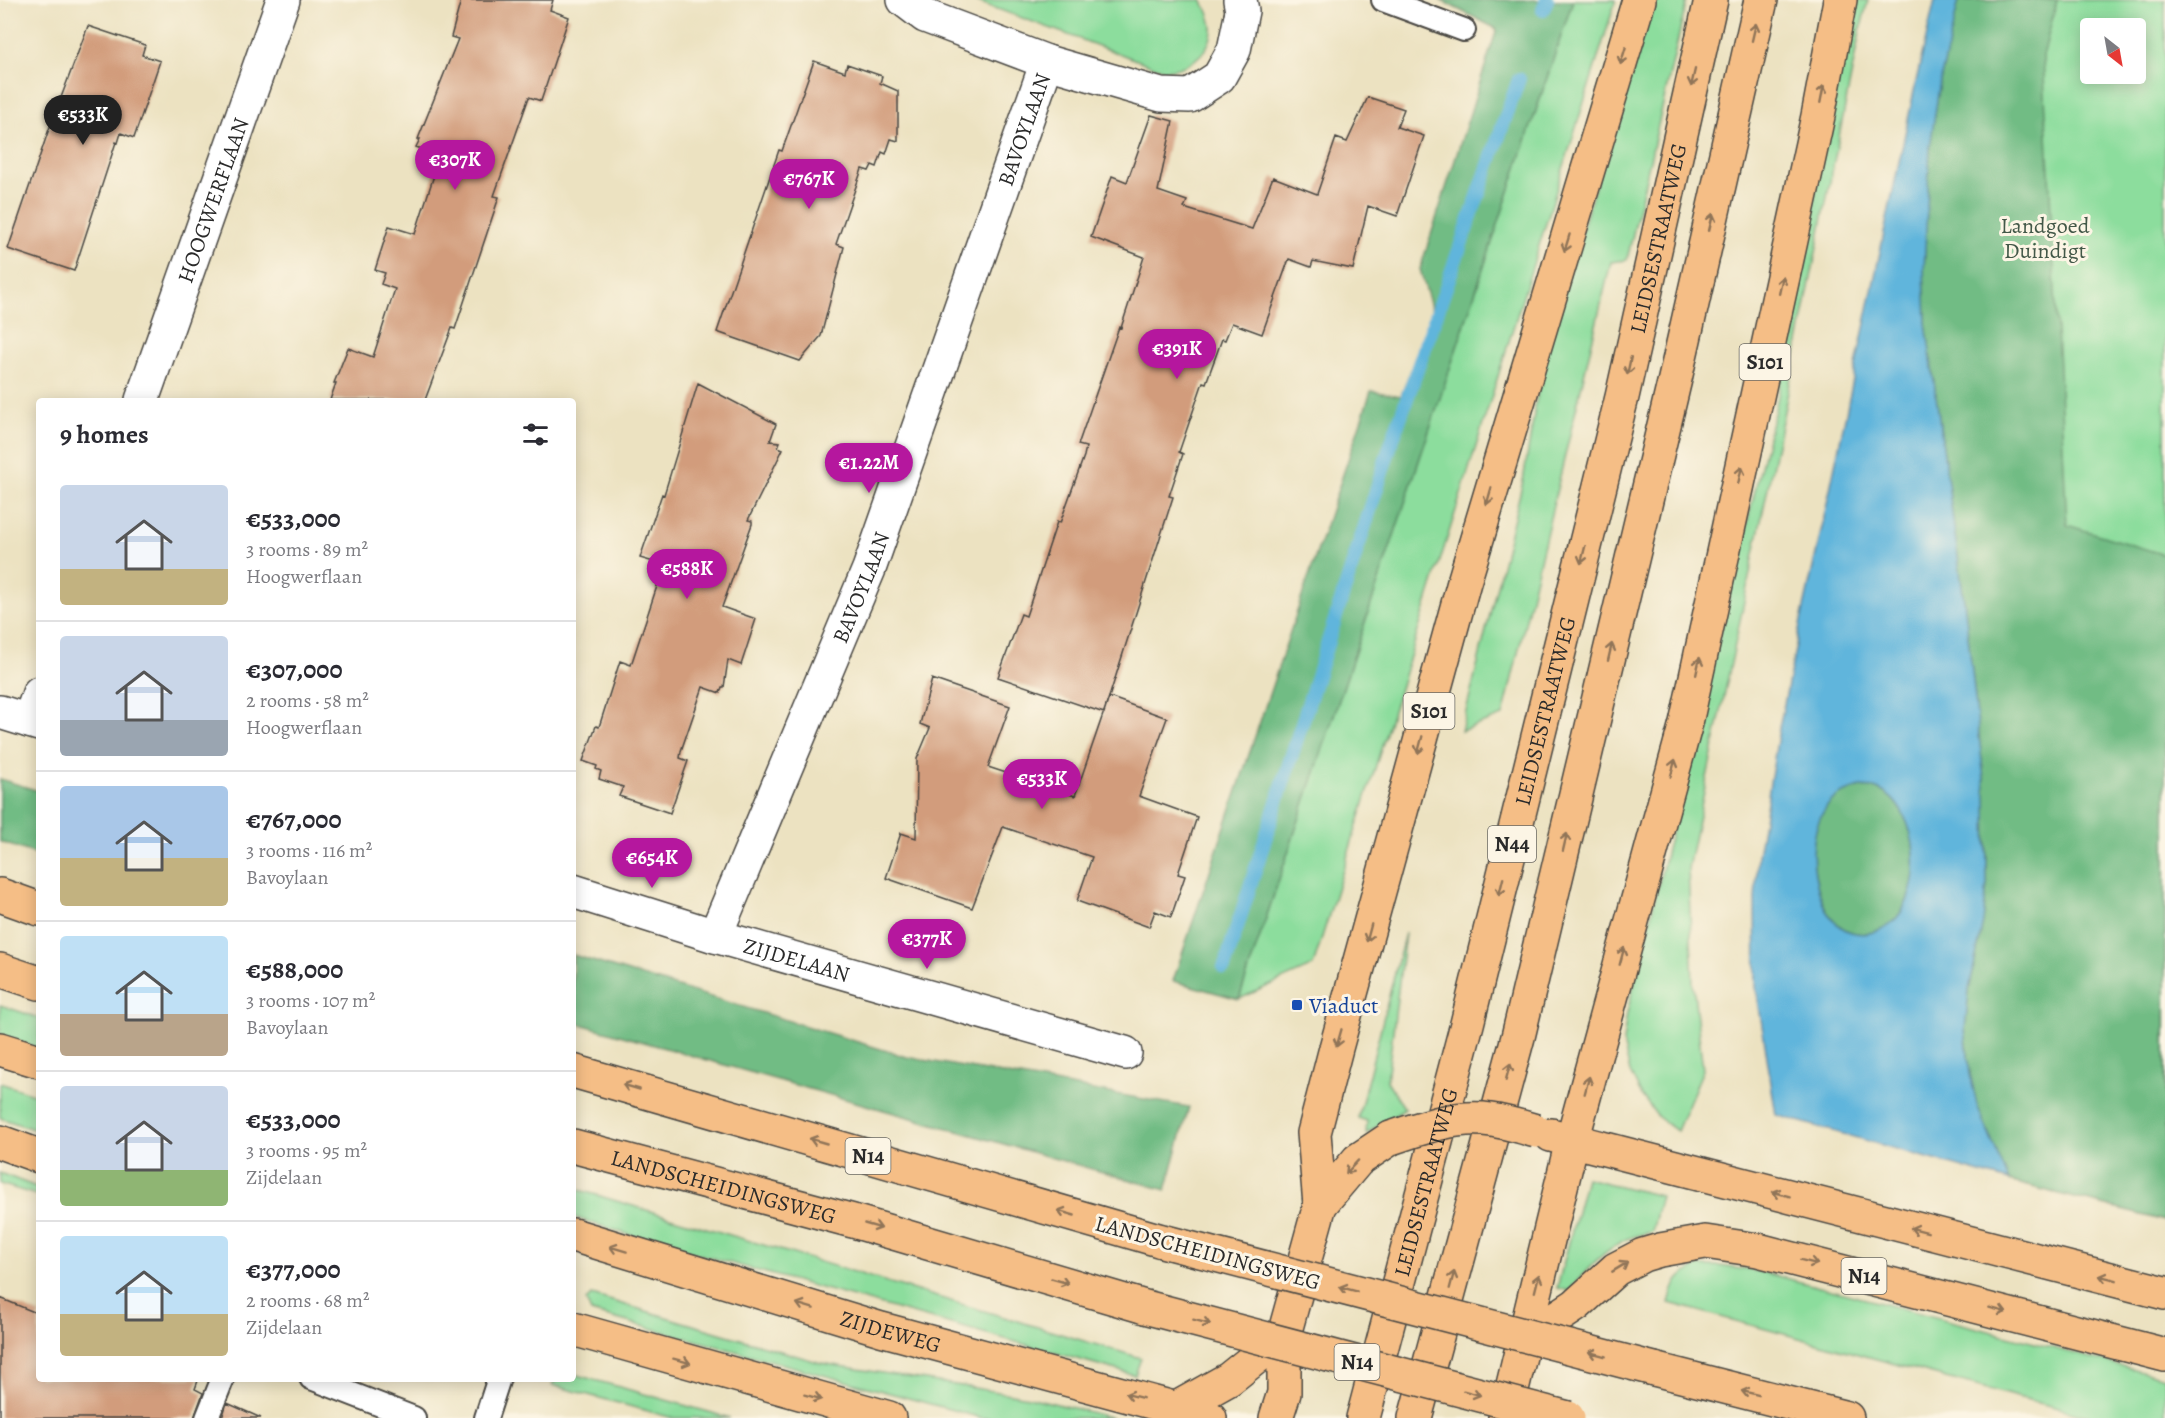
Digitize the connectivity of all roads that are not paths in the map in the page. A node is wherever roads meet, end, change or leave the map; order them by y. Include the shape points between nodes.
1 (283, 0) edge
2 (904, 0) edge
3 (1240, 0) edge
4 (1383, 0) edge
5 (1639, 0) edge
6 (1711, 0) edge
7 (1761, 0) edge
8 (1840, 0) edge
9 (1464, 30) dead end
10 (1047, 62) junction
11 (143, 398) edge
12 (576, 892) edge
13 (0, 895) edge
14 (36, 908) edge
15 (715, 936) junction
16 (0, 970) edge
17 (36, 982) edge
18 (0, 1049) edge
19 (1125, 1053) dead end
20 (36, 1060) edge
21 (576, 1072) edge
22 (1572, 1141) junction
23 (0, 1142) edge
24 (576, 1147) edge
25 (36, 1155) edge
26 (1320, 1205) junction
27 (576, 1235) edge
28 (2165, 1293) edge
29 (576, 1330) edge
30 (1284, 1335) junction
31 (1523, 1340) junction
32 (2165, 1355) edge
33 (221, 1382) edge
34 (321, 1382) edge
35 (498, 1382) edge
36 (1177, 1408) junction
37 (207, 1418) edge
38 (414, 1418) edge
39 (486, 1418) edge
40 (889, 1418) edge
41 (1210, 1418) edge
42 (1276, 1418) edge
43 (1363, 1418) edge
44 (1415, 1418) edge
45 (1505, 1418) edge
46 (1568, 1418) edge
47 (1847, 1418) edge

1 - 11 street, HOOGWERFLAAN
2 - 10 street via 925,16
3 - 10 street via 1242,11 1234,50 1219,77 1190,96 1161,95
4 - 9 lane
5 -> 26 main road, S101 via 1464,582 1336,1048 1314,1133
6 -> 43 main road, LEIDSESTRAATWEG / N44 via 1622,397 1476,989
44 -> 7 main road, N44 via 1518,1037
22 -> 8 main road, S101 via 1686,723
10 - 15 street, BAVOYLAAN via 869,569
12 - 15 street, ZIJDELAAN
13 - 14 main road
15 - 19 street, ZIJDELAAN
16 - 17 main road
18 - 20 main road
47 -> 21 main road, LANDSCHEIDINGSWEG / N14, bridge via 1162,1241
22 -> 26 main road, bridge via 1491,1120 1457,1119 1419,1128 1391,1138 1358,1160
28 -> 22 main road
31 -> 22 main road
23 - 25 main road
24 -> 46 main road, LANDSCHEIDINGSWEG / N14, bridge via 853,1221 1145,1307
26 - 30 main road
36 -> 27 main road, ZIJDEWEG via 881,1329
29 -> 40 main road
30 - 36 main road via 1229,1379
30 - 42 main road via 1284,1393
31 -> 32 main road, N14 via 1576,1305 1616,1269 1643,1255 1705,1242 1758,1250
31 - 45 main road
33 - 37 lane
34 - 38 lane
35 - 39 lane
36 - 41 main road, ZIJDEWEG

